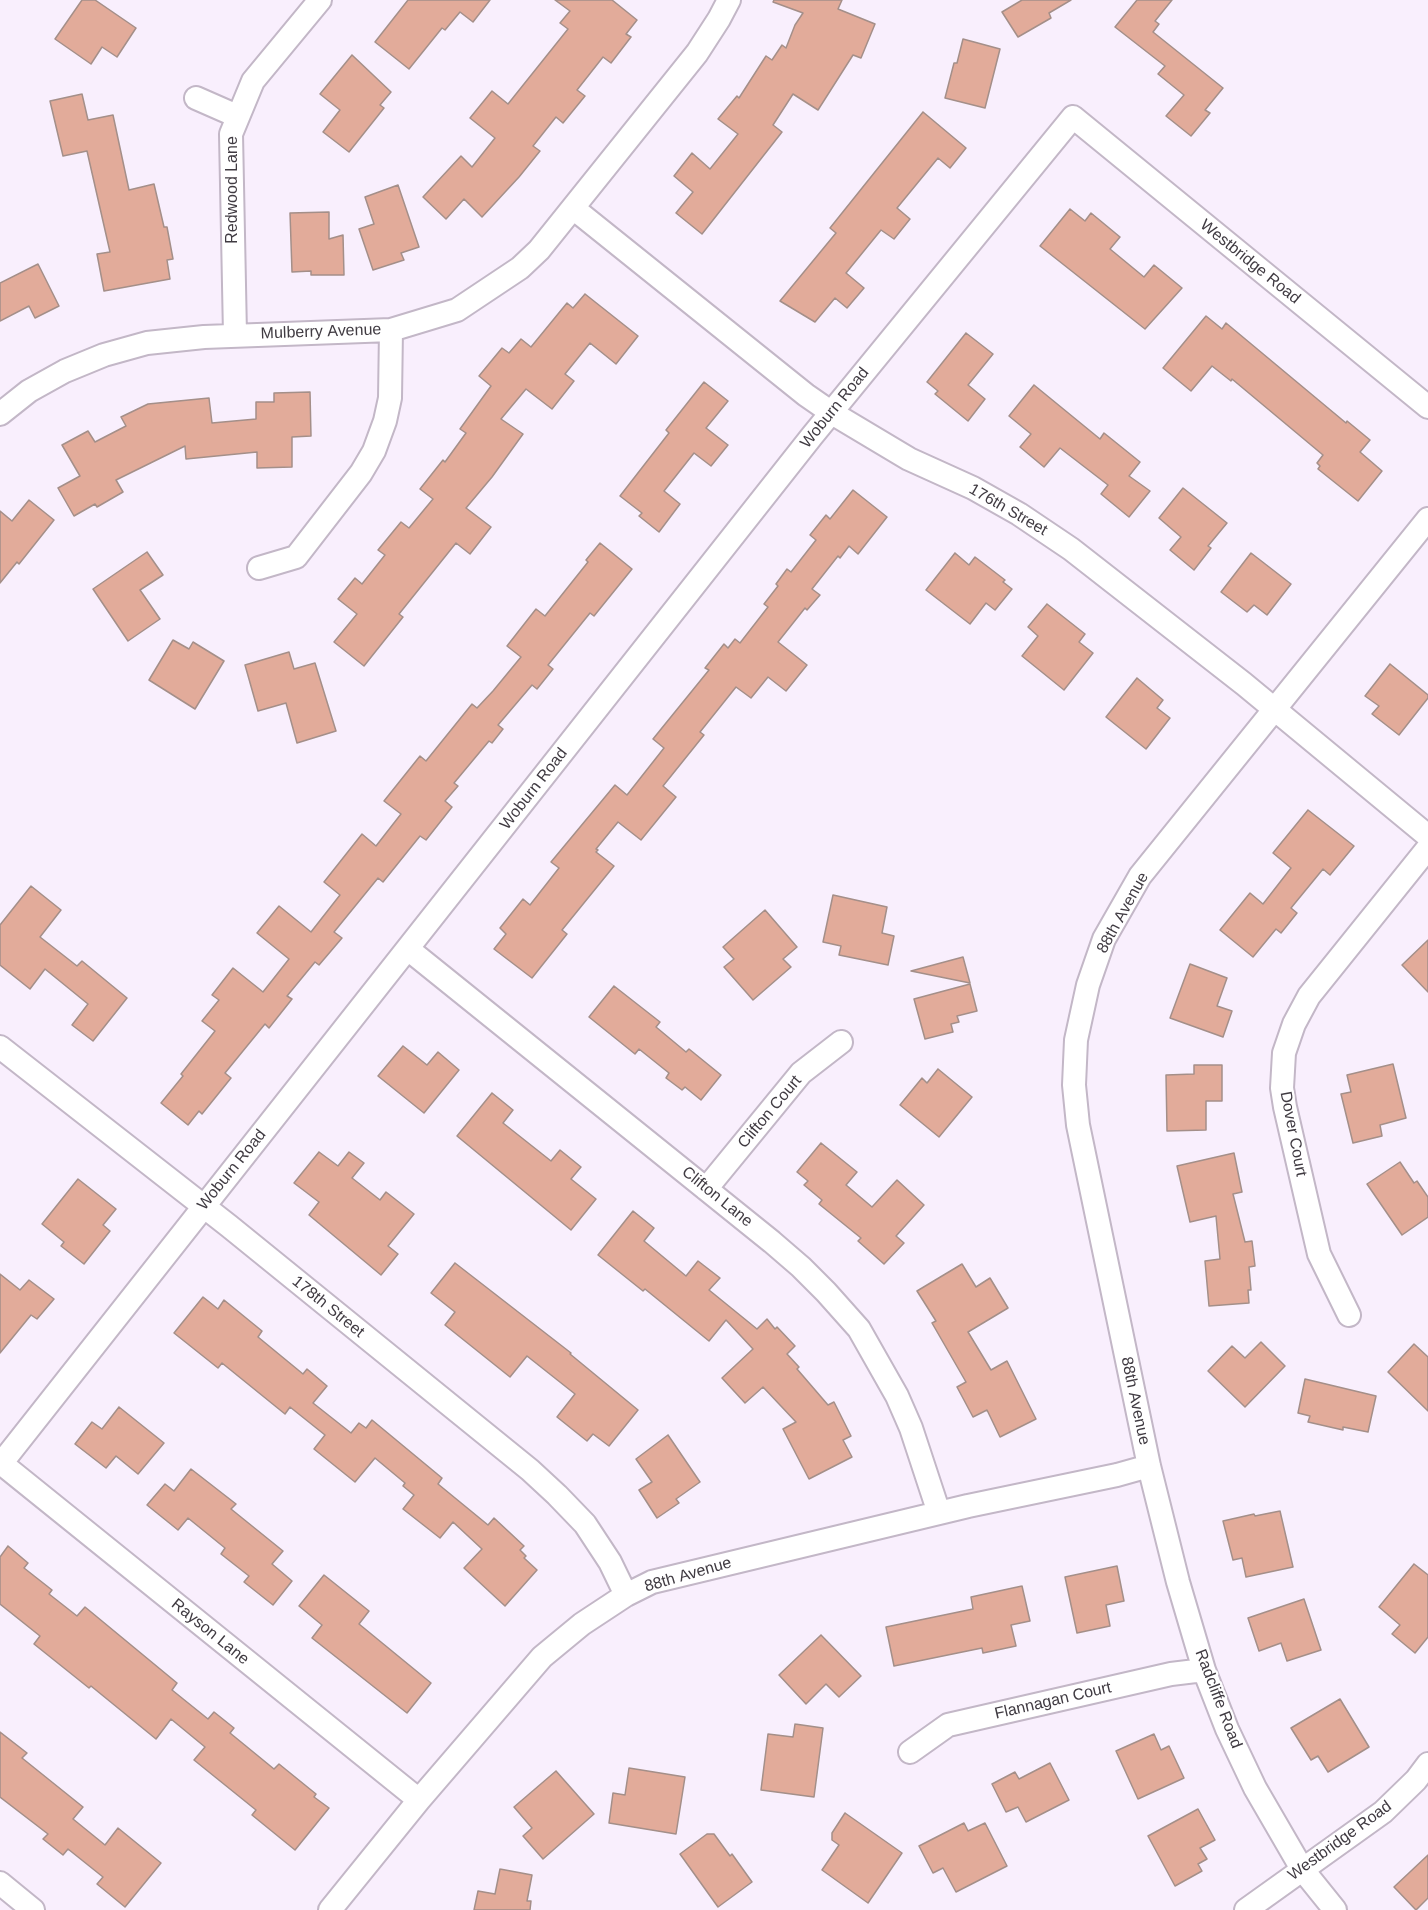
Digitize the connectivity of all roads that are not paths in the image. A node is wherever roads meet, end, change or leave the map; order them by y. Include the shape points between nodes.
1 (320, 0) edge
2 (729, 0) edge
3 (196, 98) dead end
4 (237, 116) junction
5 (1073, 117) joint
6 (573, 208) junction
7 (391, 330) junction
8 (235, 335) junction
9 (1428, 407) edge
10 (832, 413) junction
11 (0, 414) edge
12 (1428, 519) edge
13 (259, 568) dead end
14 (1274, 709) junction
15 (1428, 836) edge
16 (1428, 848) edge
17 (408, 949) junction
18 (841, 1042) dead end
19 (0, 1047) edge
20 (706, 1189) junction
21 (204, 1206) junction
22 (1349, 1315) dead end
23 (1, 1464) edge
24 (1149, 1466) junction
25 (939, 1513) junction
26 (627, 1595) junction
27 (1204, 1670) junction
28 (910, 1752) dead end
29 (1428, 1764) edge
30 (419, 1800) junction
31 (1302, 1869) junction
32 (0, 1883) edge
33 (33, 1910) edge
34 (330, 1910) edge
35 (1246, 1910) edge
36 (1335, 1910) edge

1 - 4 street, Redwood Lane via 254,81
2 - 6 street, Mulberry Avenue via 697,53
3 - 4 street
4 - 8 street, Redwood Lane via 231,134
5 - 9 street, Westbridge Road
5 - 10 street, Woburn Road
6 - 7 street, Mulberry Avenue via 539,250 494,286 458,310
6 - 10 street, 176th Street
7 - 8 street, Mulberry Avenue
7 - 13 street via 390,399 374,451 362,473 296,557
8 - 11 street, Mulberry Avenue via 147,343 104,355 29,391
10 - 14 street, 176th Street via 909,459 973,488 1047,531
10 - 17 street, Woburn Road
12 - 14 street, 88th Avenue
14 - 15 street, 176th Street
14 - 24 street, 88th Avenue via 1140,876 1104,939 1088,985 1076,1040 1074,1085 1078,1125
16 - 22 street, Dover Court via 1310,996 1284,1053 1285,1107 1319,1254
17 - 20 street, Clifton Lane
17 - 21 street, Woburn Road
18 - 20 street, Clifton Court via 801,1073
19 - 21 street, 178th Street
20 - 25 street, Clifton Lane via 801,1267 859,1329 911,1428
21 - 23 street, Woburn Road
21 - 26 street, 178th Street via 557,1495 585,1524
23 - 30 street, Rayson Lane
24 - 25 street, 88th Avenue
24 - 27 street, Radcliffe Road
25 - 26 street, 88th Avenue via 651,1582
26 - 30 street, 88th Avenue via 582,1624 542,1657
27 - 28 street, Flannagan Court via 1171,1674 948,1725
27 - 31 street, Radcliffe Road via 1255,1788
29 - 31 street, Westbridge Road via 1383,1812
30 - 34 street, 88th Avenue
31 - 35 street, Westbridge Road
31 - 36 street, Radcliffe Road
32 - 33 street

